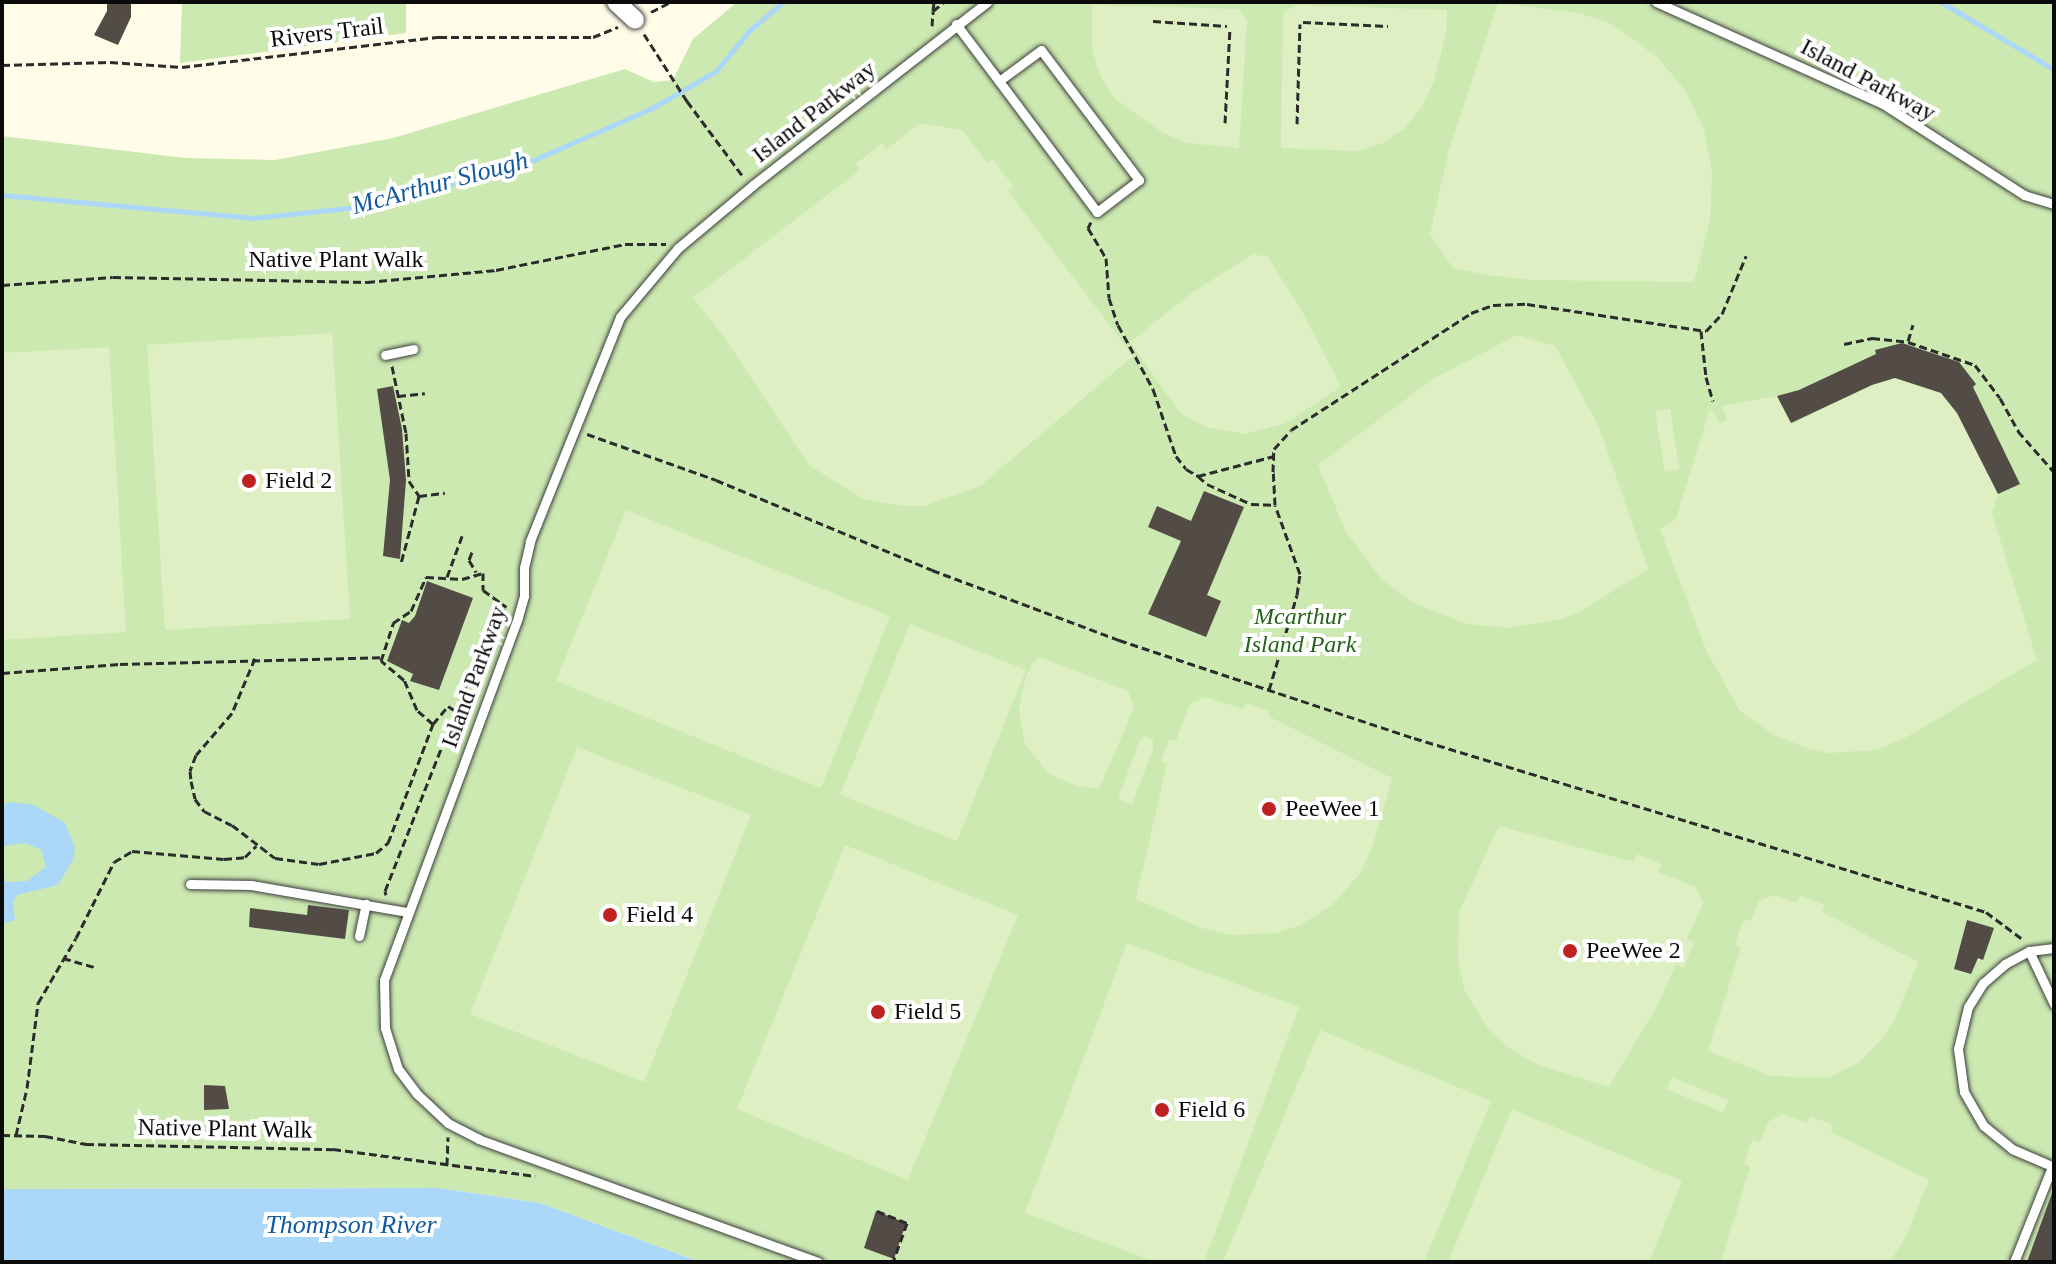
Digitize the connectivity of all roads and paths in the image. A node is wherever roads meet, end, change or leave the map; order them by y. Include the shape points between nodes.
1 (616, 2) edge
2 (671, 2) edge
3 (934, 2) edge
4 (944, 2) edge
5 (987, 2) edge
6 (1656, 2) edge
7 (933, 11) junction
8 (635, 20) junction
9 (1153, 21) dead end
10 (956, 24) junction
11 (1388, 26) dead end
12 (931, 30) dead end
13 (2, 65) edge
14 (999, 81) junction
15 (1225, 123) dead end
16 (1297, 124) dead end
17 (744, 178) dead end
18 (2054, 204) edge
19 (1097, 212) junction
20 (667, 245) dead end
21 (1746, 256) dead end
22 (2, 285) edge
23 (1913, 325) dead end
24 (1701, 331) junction
25 (1908, 342) junction
26 (1844, 344) dead end
27 (413, 349) dead end
28 (388, 354) joint
29 (425, 393) dead end
30 (398, 396) junction
31 (1713, 401) dead end
32 (576, 429) junction
33 (1274, 456) junction
34 (2054, 472) edge
35 (1198, 476) junction
36 (445, 493) dead end
37 (419, 496) junction
38 (1275, 505) junction
39 (462, 536) dead end
40 (472, 552) dead end
41 (401, 563) dead end
42 (476, 572) junction
43 (447, 577) junction
44 (506, 607) dead end
45 (381, 657) junction
46 (255, 658) junction
47 (2, 673) edge
48 (1269, 692) junction
49 (433, 724) junction
50 (477, 727) junction
51 (257, 845) junction
52 (190, 884) dead end
53 (366, 904) junction
54 (408, 912) junction
55 (359, 936) dead end
56 (2054, 948) edge
57 (2029, 951) junction
58 (63, 958) junction
59 (94, 967) dead end
60 (2054, 1004) edge
61 (2, 1135) edge
62 (16, 1135) junction
63 (447, 1165) dead end
64 (2053, 1167) edge
65 (877, 1211) dead end
66 (818, 1262) edge
67 (893, 1262) edge
68 (2014, 1262) edge

1 - 8 street
2 - 8 path, Rivers Trail
3 - 7 path
4 - 7 path
5 - 10 lane, Island Parkway
6 - 18 lane, Island Parkway via 1883,104 2024,195
7 - 12 path
8 - 13 path, Rivers Trail via 593,37 439,37 182,67 110,62
8 - 17 path
9 - 15 path via 1228,27
10 - 14 lane
10 - 32 lane, Island Parkway via 678,248 620,317
11 - 16 path via 1302,23
14 - 19 lane
14 - 19 lane via 1041,50 1139,180
19 - 35 path via 1088,228 1106,258 1109,298 1118,325 1153,389 1176,456
20 - 22 path, Native Plant Walk via 625,244 507,269 367,282 113,277
21 - 24 path via 1722,314
23 - 25 path
24 - 31 path
24 - 33 path via 1527,304 1493,305 1471,313 1291,430
25 - 26 path via 1872,338
25 - 34 path via 1975,365 2012,424
27 - 28 lane
28 - 30 path
29 - 30 path
30 - 37 path via 409,481
32 - 48 path via 1050,614
32 - 50 lane, Island Parkway via 530,541 524,596
33 - 35 path
33 - 38 path
35 - 38 path via 1251,504
36 - 37 path
37 - 41 path
38 - 48 path via 1300,574
39 - 43 path
40 - 42 path via 469,560
42 - 43 path via 467,578
42 - 44 path via 484,574 483,590
43 - 45 path via 426,577 411,611 393,623
45 - 46 path
45 - 49 path via 404,680 417,710
46 - 47 path
46 - 51 path via 232,713 204,741 190,771 195,799 204,811
48 - 57 path via 1986,912 2018,934
49 - 50 path via 451,705
49 - 51 path via 388,843 376,853 297,863 275,858
50 - 54 lane, Island Parkway
51 - 58 path via 245,857 224,859 132,851 114,862
52 - 53 lane via 251,885
53 - 54 lane
53 - 55 lane
54 - 66 lane, Island Parkway via 386,971 384,1019 398,1069 434,1111 479,1139
56 - 57 lane
57 - 60 lane
57 - 64 lane via 1994,972 1975,994 1963,1020 1958,1063 1964,1092 1984,1126 2012,1149
58 - 59 path
58 - 62 path via 38,1003
61 - 62 path, Native Plant Walk
62 - 63 path, Native Plant Walk via 86,1144 333,1149
64 - 68 lane
65 - 67 path via 907,1223

